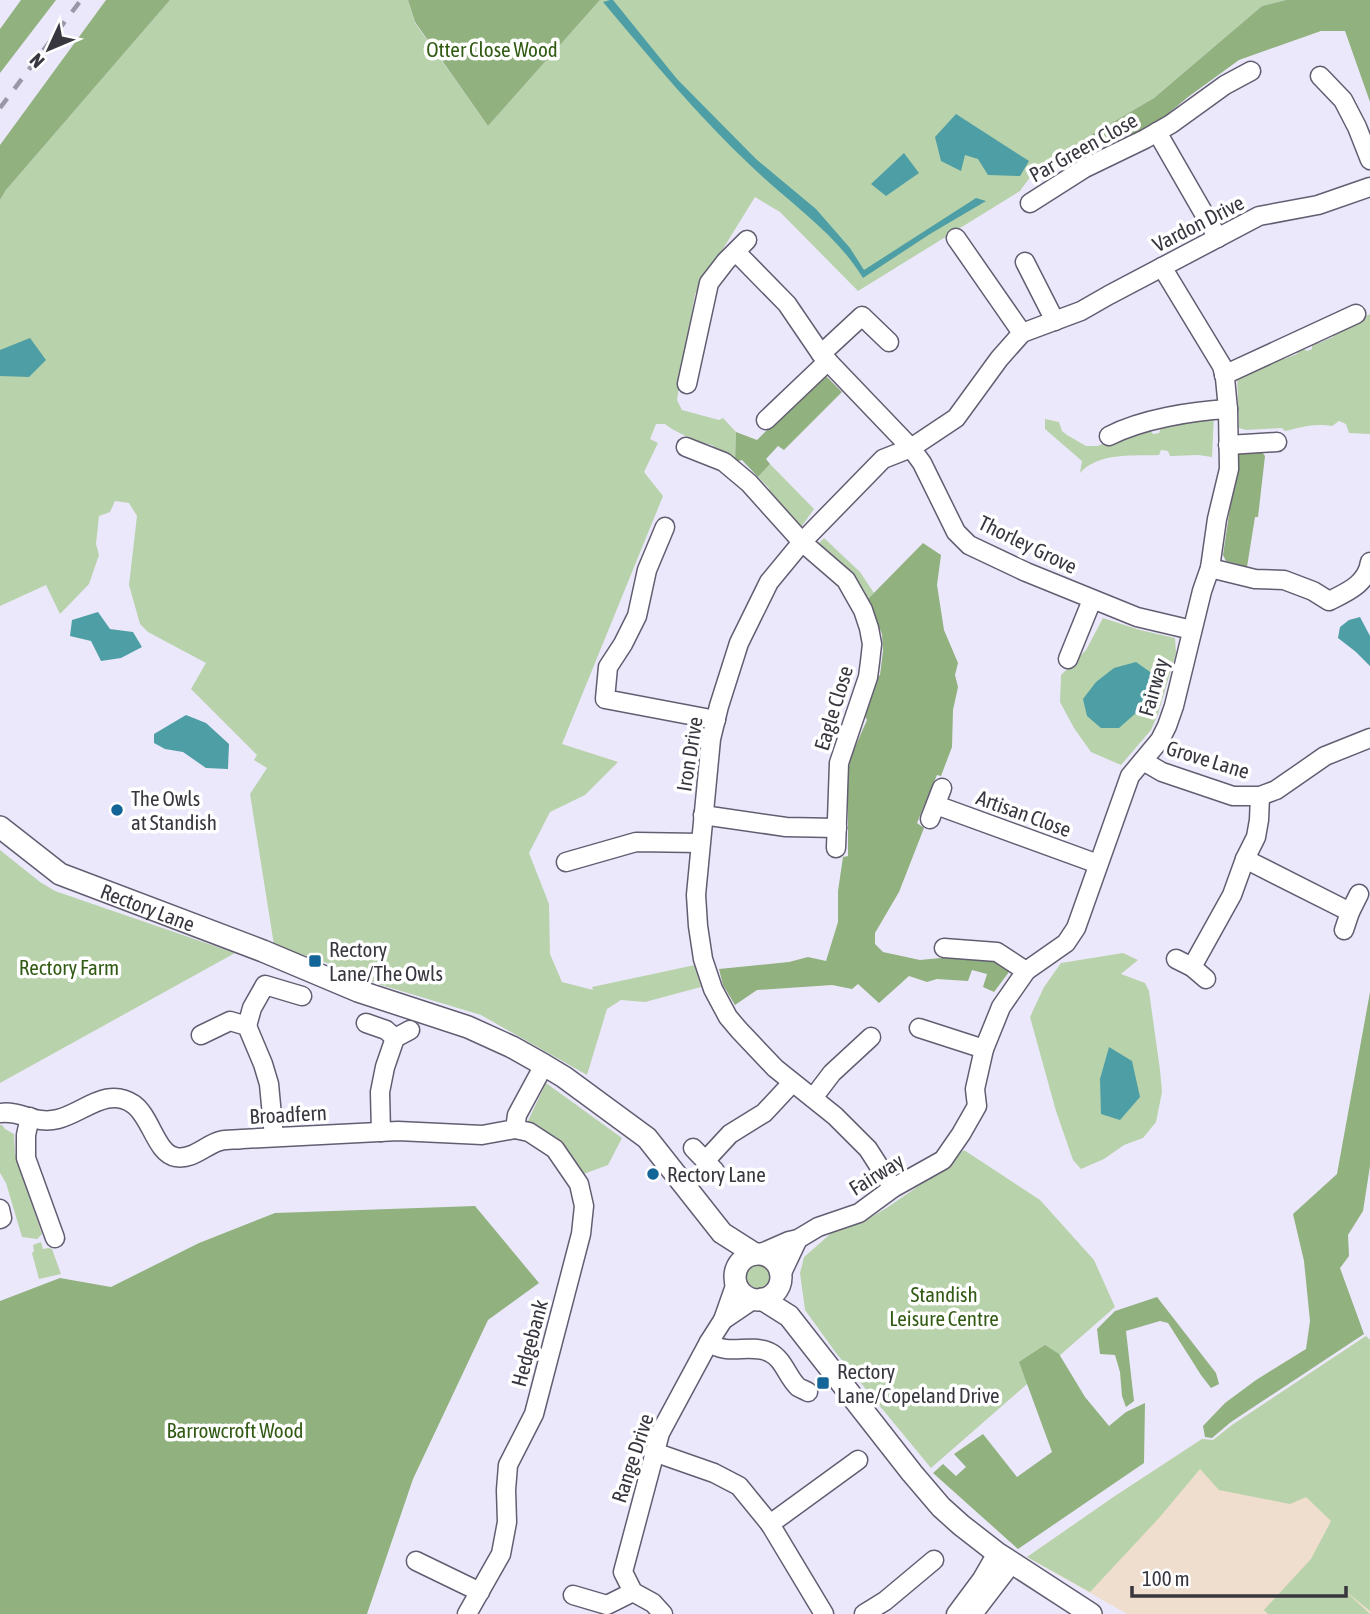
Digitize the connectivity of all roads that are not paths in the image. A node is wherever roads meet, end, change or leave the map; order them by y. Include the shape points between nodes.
1 (1251, 71) dead end
2 (1320, 76) dead end
3 (1157, 132) junction
4 (1370, 160) edge
5 (1370, 187) edge
6 (1030, 203) dead end
7 (1218, 237) junction
8 (956, 238) dead end
9 (1025, 262) dead end
10 (1162, 267) junction
11 (1356, 314) dead end
12 (1055, 321) junction
13 (1022, 333) junction
14 (888, 342) dead end
15 (825, 358) junction
16 (1224, 375) junction
17 (687, 384) dead end
18 (1228, 409) junction
19 (766, 420) dead end
20 (1110, 436) dead end
21 (1277, 443) dead end
22 (1228, 445) junction
23 (686, 447) dead end
24 (911, 448) junction
25 (665, 527) dead end
26 (802, 542) junction
27 (1370, 562) edge
28 (1210, 568) junction
29 (1092, 600) junction
30 (1192, 630) junction
31 (1068, 659) dead end
32 (716, 720) junction
33 (1370, 738) edge
34 (1143, 761) junction
35 (942, 788) dead end
36 (1260, 796) junction
37 (703, 815) junction
38 (0, 827) edge
39 (837, 828) junction
40 (700, 843) junction
41 (836, 848) dead end
42 (1245, 859) junction
43 (566, 862) dead end
44 (1098, 864) junction
45 (1359, 894) dead end
46 (1350, 912) junction
47 (1344, 930) dead end
48 (944, 948) dead end
49 (1026, 971) junction
50 (1206, 979) dead end
51 (302, 996) dead end
52 (366, 1023) dead end
53 (247, 1026) junction
54 (919, 1028) dead end
55 (201, 1035) dead end
56 (871, 1037) dead end
57 (984, 1049) junction
58 (544, 1065) junction
59 (793, 1083) junction
60 (813, 1098) junction
61 (0, 1113) edge
62 (30, 1117) junction
63 (515, 1129) junction
64 (381, 1132) junction
65 (274, 1137) junction
66 (705, 1160) dead end
67 (893, 1188) junction
68 (0, 1209) edge
69 (0, 1219) edge
70 (722, 1233) junction
71 (55, 1238) dead end
72 (798, 1239) junction
73 (757, 1254) junction
74 (780, 1279) junction
75 (735, 1280) junction
76 (758, 1299) junction
77 (789, 1316) junction
78 (723, 1320) junction
79 (709, 1342) junction
80 (808, 1392) dead end
81 (654, 1452) junction
82 (858, 1460) dead end
83 (771, 1524) junction
84 (1004, 1558) junction
85 (934, 1560) dead end
86 (416, 1561) dead end
87 (480, 1592) junction
88 (633, 1592) junction
89 (573, 1594) dead end
90 (467, 1614) edge
91 (663, 1614) edge
92 (824, 1614) edge
93 (864, 1614) edge
94 (956, 1614) edge
95 (973, 1614) edge
96 (1091, 1614) edge

1 - 3 street, Par Green Close
2 - 4 street via 1343,100
3 - 6 street, Par Green Close via 1085,168
3 - 7 street, Par Green Close
5 - 7 street, Vardon Drive via 1318,205 1259,216
7 - 10 street, Vardon Drive
8 - 13 street
9 - 12 street
10 - 12 street, Vardon Drive
10 - 16 street, Fairway
11 - 16 street
12 - 13 street, Vardon Drive
13 - 24 street, Vardon Drive via 956,418
14 - 15 street via 862,316
15 - 17 street, Thorley Grove via 741,246 709,283
15 - 19 street
15 - 24 street, Thorley Grove
16 - 18 street, Fairway
18 - 20 street via 1193,411
18 - 22 street, Fairway
21 - 22 street
22 - 28 street, Fairway via 1229,469
23 - 26 street, Eagle Close via 724,462
24 - 26 street, Iron Drive via 883,459
24 - 29 street, Thorley Grove via 956,532 969,545
25 - 32 street via 647,570 637,616 608,667 605,699
26 - 32 street, Iron Drive via 769,582 739,643
26 - 39 street, Eagle Close via 846,580 863,610 872,644 868,677 839,763
27 - 28 street via 1363,580 1329,601 1284,580 1255,579
28 - 30 street, Fairway
29 - 30 street, Thorley Grove
29 - 31 street, Thorley Grove
30 - 34 street, Fairway via 1167,726
32 - 37 street, Iron Drive
33 - 36 street, Grove Lane via 1325,756
34 - 36 street, Grove Lane via 1233,796
34 - 44 street, Fairway via 1130,776
35 - 44 street, Artisan Close via 933,812
36 - 42 street via 1256,837
37 - 39 street via 786,827
37 - 40 street, Iron Drive
38 - 58 main road, Rectory Lane via 60,874 358,991 468,1027
39 - 41 street, Eagle Close
40 - 43 street via 636,842
40 - 59 street, Iron Drive via 695,895 703,959 713,989 739,1030
42 - 46 street
42 - 50 street via 1232,895 1184,963
44 - 49 street, Fairway via 1076,928 1066,943
45 - 46 street
46 - 47 street
48 - 49 street via 997,952
49 - 57 street, Fairway via 1001,1007
51 - 53 street via 265,985
52 - 64 street via 402,1034 385,1067
53 - 55 street via 230,1021
53 - 65 street via 269,1084
54 - 57 street
56 - 60 street
57 - 67 street, Fairway via 975,1089 977,1106 961,1134 943,1160
58 - 63 street via 517,1115
58 - 70 main road, Rectory Lane via 648,1138
59 - 60 street, Iron Drive
59 - 66 street
60 - 67 street, Iron Drive via 868,1149
61 - 62 street, Broadfern
62 - 65 street, Broadfern via 43,1122 59,1119 102,1099 119,1099 133,1104 161,1148 173,1157 187,1158 220,1141
62 - 71 street via 26,1158
63 - 64 street, Broadfern via 482,1135
63 - 87 street, Hedgebank via 529,1132 555,1149 579,1184 584,1206 581,1234 534,1414 508,1465 508,1522 501,1554
64 - 65 street, Broadfern
67 - 72 street, Fairway via 859,1213
68 - 69 street
70 - 73 main road, Rectory Lane
70 - 75 main road, Rectory Lane
72 - 73 street, Fairway
72 - 74 street
73 - 74 main road via 776,1264
73 - 75 main road via 743,1259
74 - 76 main road via 774,1293
74 - 77 main road
75 - 76 main road via 743,1294
75 - 78 street, Range Drive
76 - 77 main road
76 - 78 street, Range Drive
77 - 84 main road via 912,1473 951,1516
78 - 79 street, Range Drive
79 - 80 street via 723,1350 756,1348 771,1353
79 - 81 street, Range Drive via 667,1418
81 - 83 street via 739,1486
81 - 88 street, Range Drive via 623,1572
82 - 83 street
83 - 92 street
84 - 94 street
84 - 95 street
84 - 96 main road
85 - 93 street
86 - 87 street
87 - 90 street, Hedgebank
88 - 89 street via 607,1605
88 - 91 street

